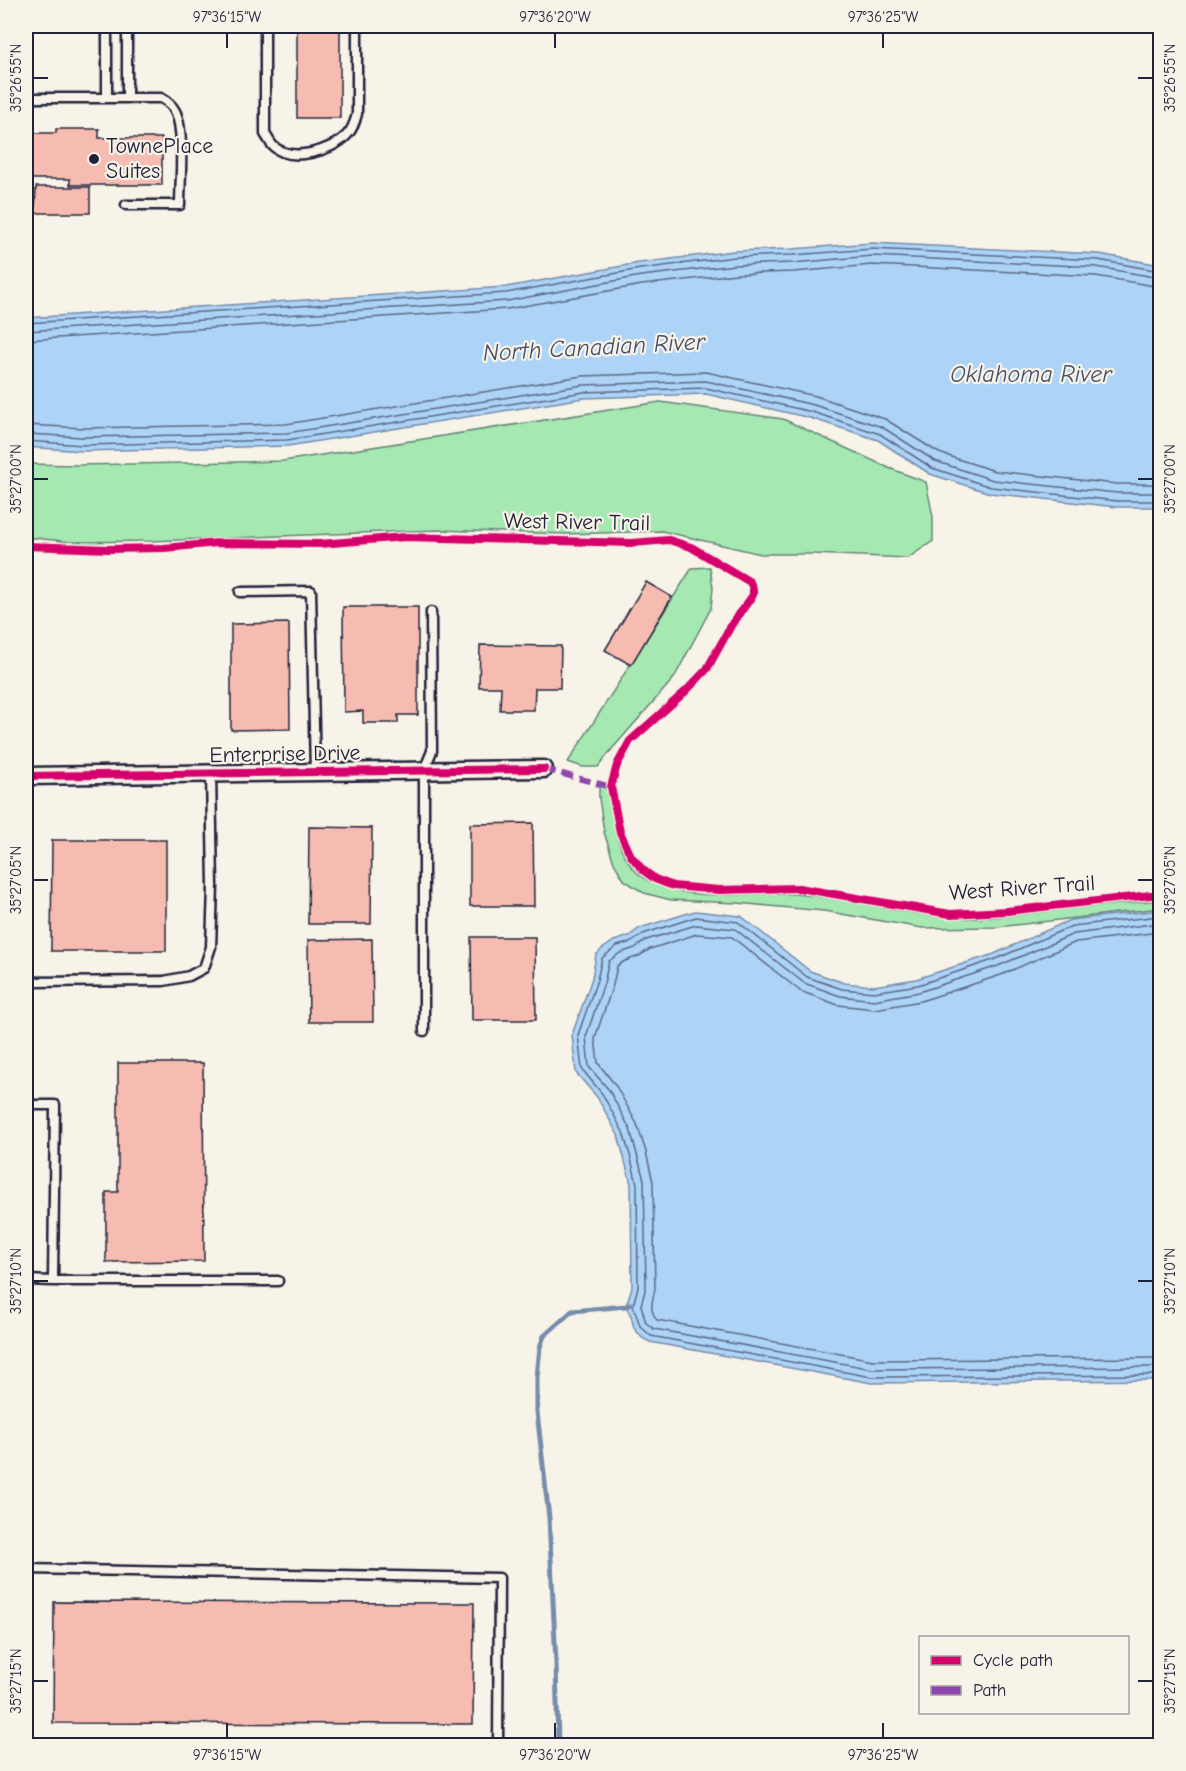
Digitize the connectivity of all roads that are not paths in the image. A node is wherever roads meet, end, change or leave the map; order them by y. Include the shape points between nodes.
1 (108, 26) edge
2 (127, 26) edge
3 (265, 26) edge
4 (357, 26) edge
5 (107, 97) junction
6 (26, 98) edge
7 (127, 98) junction
8 (126, 204) dead end
9 (240, 592) dead end
10 (431, 612) dead end
11 (544, 769) dead end
12 (424, 770) junction
13 (315, 772) junction
14 (211, 773) junction
15 (26, 776) edge
16 (26, 982) edge
17 (424, 1031) dead end
18 (26, 1105) edge
19 (26, 1280) edge
20 (53, 1281) junction
21 (278, 1281) dead end
22 (26, 1569) edge
23 (498, 1746) edge

1 - 5 lane
2 - 7 lane
3 - 4 lane via 265,134 274,147 296,155 335,144 354,126
5 - 6 lane
5 - 7 lane
7 - 8 lane via 161,98 176,112 180,133 180,205
9 - 13 lane via 311,591
10 - 12 lane via 432,751
11 - 12 street, Enterprise Drive
12 - 13 street, Enterprise Drive
12 - 17 lane
13 - 14 street, Enterprise Drive
14 - 15 street, Enterprise Drive
14 - 16 lane via 211,947 204,968 164,981
18 - 20 lane via 55,1105
19 - 20 lane
20 - 21 lane
22 - 23 lane via 500,1578

